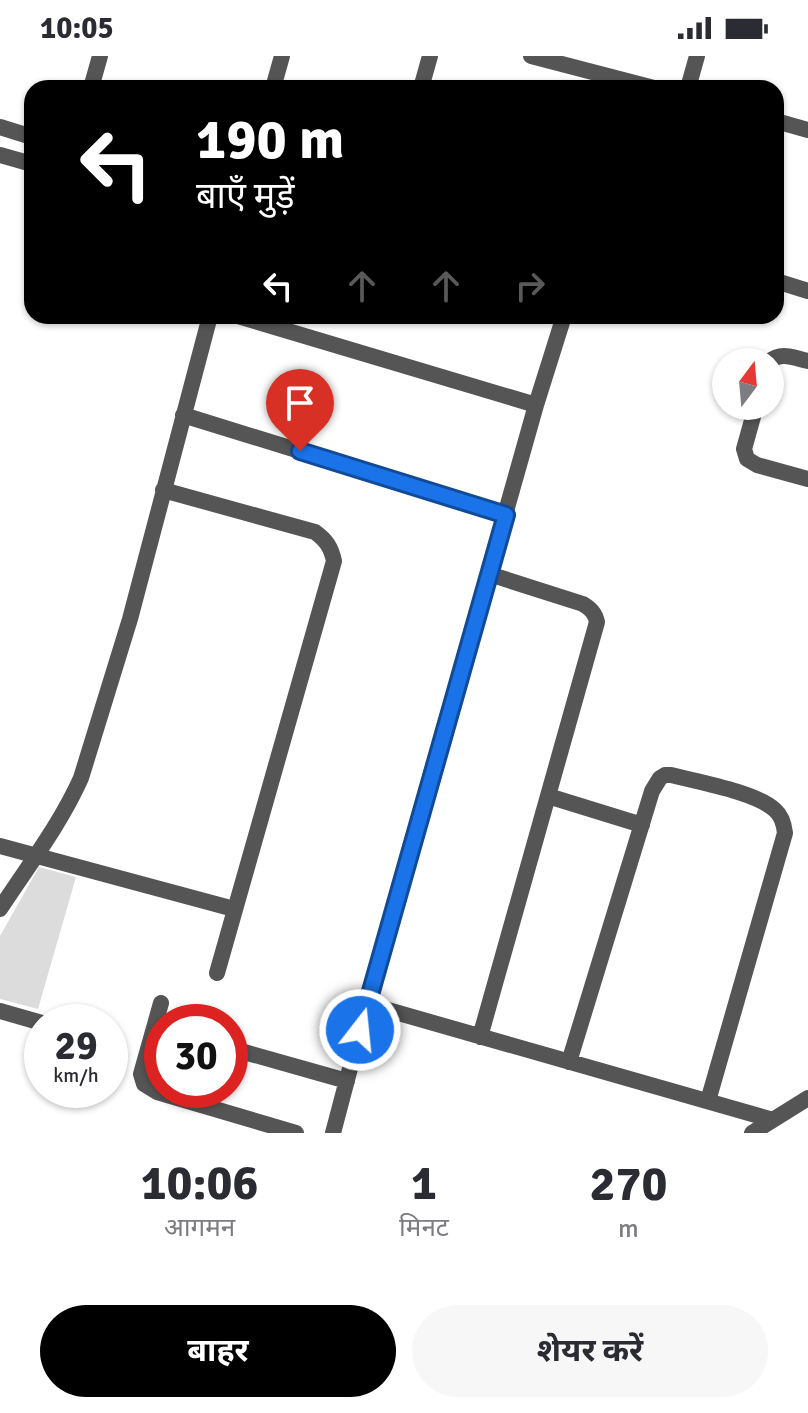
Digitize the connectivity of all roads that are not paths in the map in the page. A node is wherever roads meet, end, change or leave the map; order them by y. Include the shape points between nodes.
1 (100, 56) edge
2 (282, 56) edge
3 (430, 56) edge
4 (531, 56) edge
5 (697, 56) edge
6 (560, 60) edge
7 (93, 80) edge
8 (275, 80) edge
9 (423, 80) edge
10 (627, 80) edge
11 (690, 80) edge
12 (784, 123) edge
13 (0, 127) edge
14 (808, 130) edge
15 (24, 134) edge
16 (0, 155) edge
17 (24, 162) edge
18 (784, 284) edge
19 (808, 291) edge
20 (208, 324) edge
21 (265, 324) edge
22 (561, 324) edge
23 (784, 356) edge
24 (808, 361) edge
25 (536, 405) junction
26 (183, 415) junction
27 (752, 420) edge
28 (808, 479) edge
29 (163, 490) junction
30 (506, 515) junction
31 (489, 574) junction
32 (548, 796) junction
33 (642, 825) junction
34 (0, 846) edge
35 (35, 855) junction
36 (0, 909) edge
37 (234, 909) junction
38 (217, 973) dead end
39 (367, 1004) junction
40 (0, 1011) edge
41 (24, 1018) edge
42 (480, 1037) junction
43 (248, 1053) edge
44 (569, 1062) junction
45 (347, 1081) junction
46 (808, 1098) edge
47 (708, 1101) junction
48 (214, 1108) edge
49 (773, 1120) junction
50 (296, 1133) edge
51 (333, 1133) edge
52 (752, 1133) edge

1 - 7 street
2 - 8 street
3 - 9 street
4 - 6 street
5 - 11 street
6 - 10 street
12 - 14 street
13 - 15 street
16 - 17 street
18 - 19 street
20 - 26 street
21 - 25 street
22 - 25 street
23 - 24 street
25 - 30 street
26 - 29 street
26 - 30 street
27 - 28 street via 744,449 747,459
29 - 35 street via 81,778
29 - 37 street via 315,532 334,561
30 - 31 street
31 - 32 street via 583,604 597,622
31 - 39 street
32 - 33 street
32 - 42 street
33 - 44 street
33 - 47 street via 665,775 756,800 777,811 783,822 783,845
34 - 35 street
35 - 36 street
35 - 37 street
37 - 38 street
39 - 42 street
39 - 45 street
40 - 41 street
42 - 44 street
43 - 45 street
44 - 47 street
45 - 51 street
46 - 49 street
47 - 49 street
48 - 50 street
49 - 52 street

